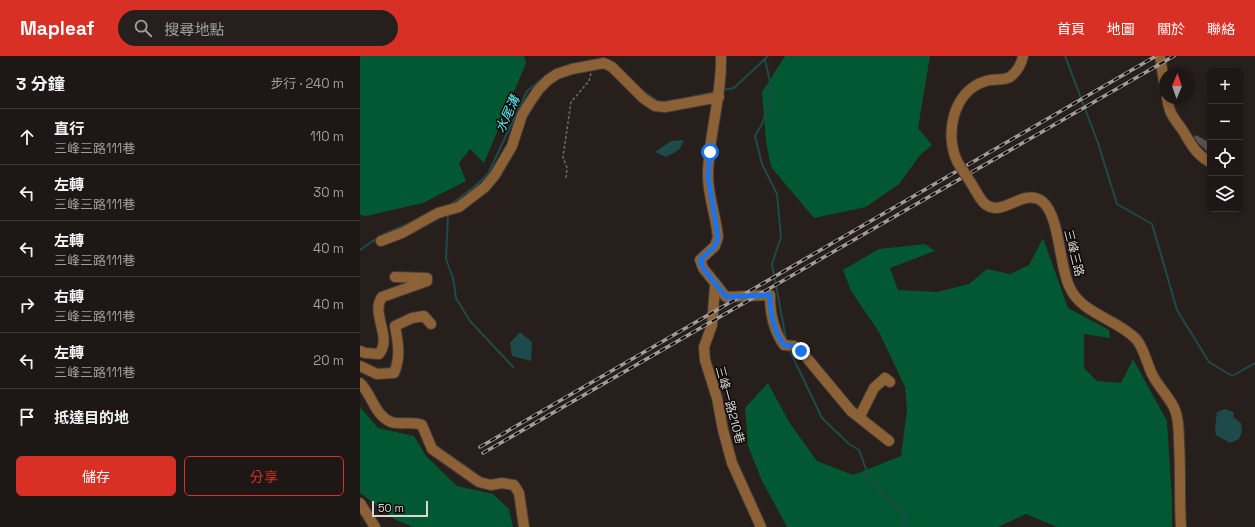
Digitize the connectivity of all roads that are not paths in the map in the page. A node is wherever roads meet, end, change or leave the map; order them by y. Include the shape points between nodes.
1 (721, 56) edge
2 (1022, 56) edge
3 (1160, 56) edge
4 (1162, 68) edge
5 (720, 93) junction
6 (1168, 104) edge
7 (1207, 160) edge
8 (381, 241) dead end
9 (395, 276) dead end
10 (715, 286) junction
11 (431, 324) dead end
12 (360, 351) edge
13 (360, 366) edge
14 (890, 382) dead end
15 (360, 383) edge
16 (860, 416) junction
17 (889, 441) dead end
18 (360, 503) edge
19 (375, 527) edge
20 (524, 527) edge
21 (761, 527) edge
22 (1181, 527) edge

1 - 5 street
2 - 22 street, 三峰三路, bridge via 1022,62 1009,78 987,80 964,97 952,122 950,134 953,154 984,203 992,208 1002,208 1029,197 1043,202 1051,216 1067,280 1074,296 1136,339 1153,377 1174,408 1177,417 1181,471
3 - 4 street
5 - 8 street via 679,106 655,106 643,98 612,67 604,63 557,74 539,89 522,115 512,146 486,187 459,207 438,213 402,233
5 - 10 street via 708,176 718,237 715,246 700,260
6 - 7 street via 1176,124 1195,151
9 - 12 street via 427,278 427,281 382,297 378,302 378,310 383,349 379,354
10 - 16 street via 726,297 770,295 772,322 778,338 784,345 794,346 801,351 852,411
10 - 21 street, 三峰一路210巷 via 712,328 704,347 705,360 718,398 732,463
11 - 13 street via 424,316 412,318 395,326 399,351 394,373 377,374
14 - 16 street via 885,378 874,388
15 - 20 street via 382,415 391,422 413,422 422,425 432,449 479,482 514,486 519,493
16 - 17 street
18 - 19 street

